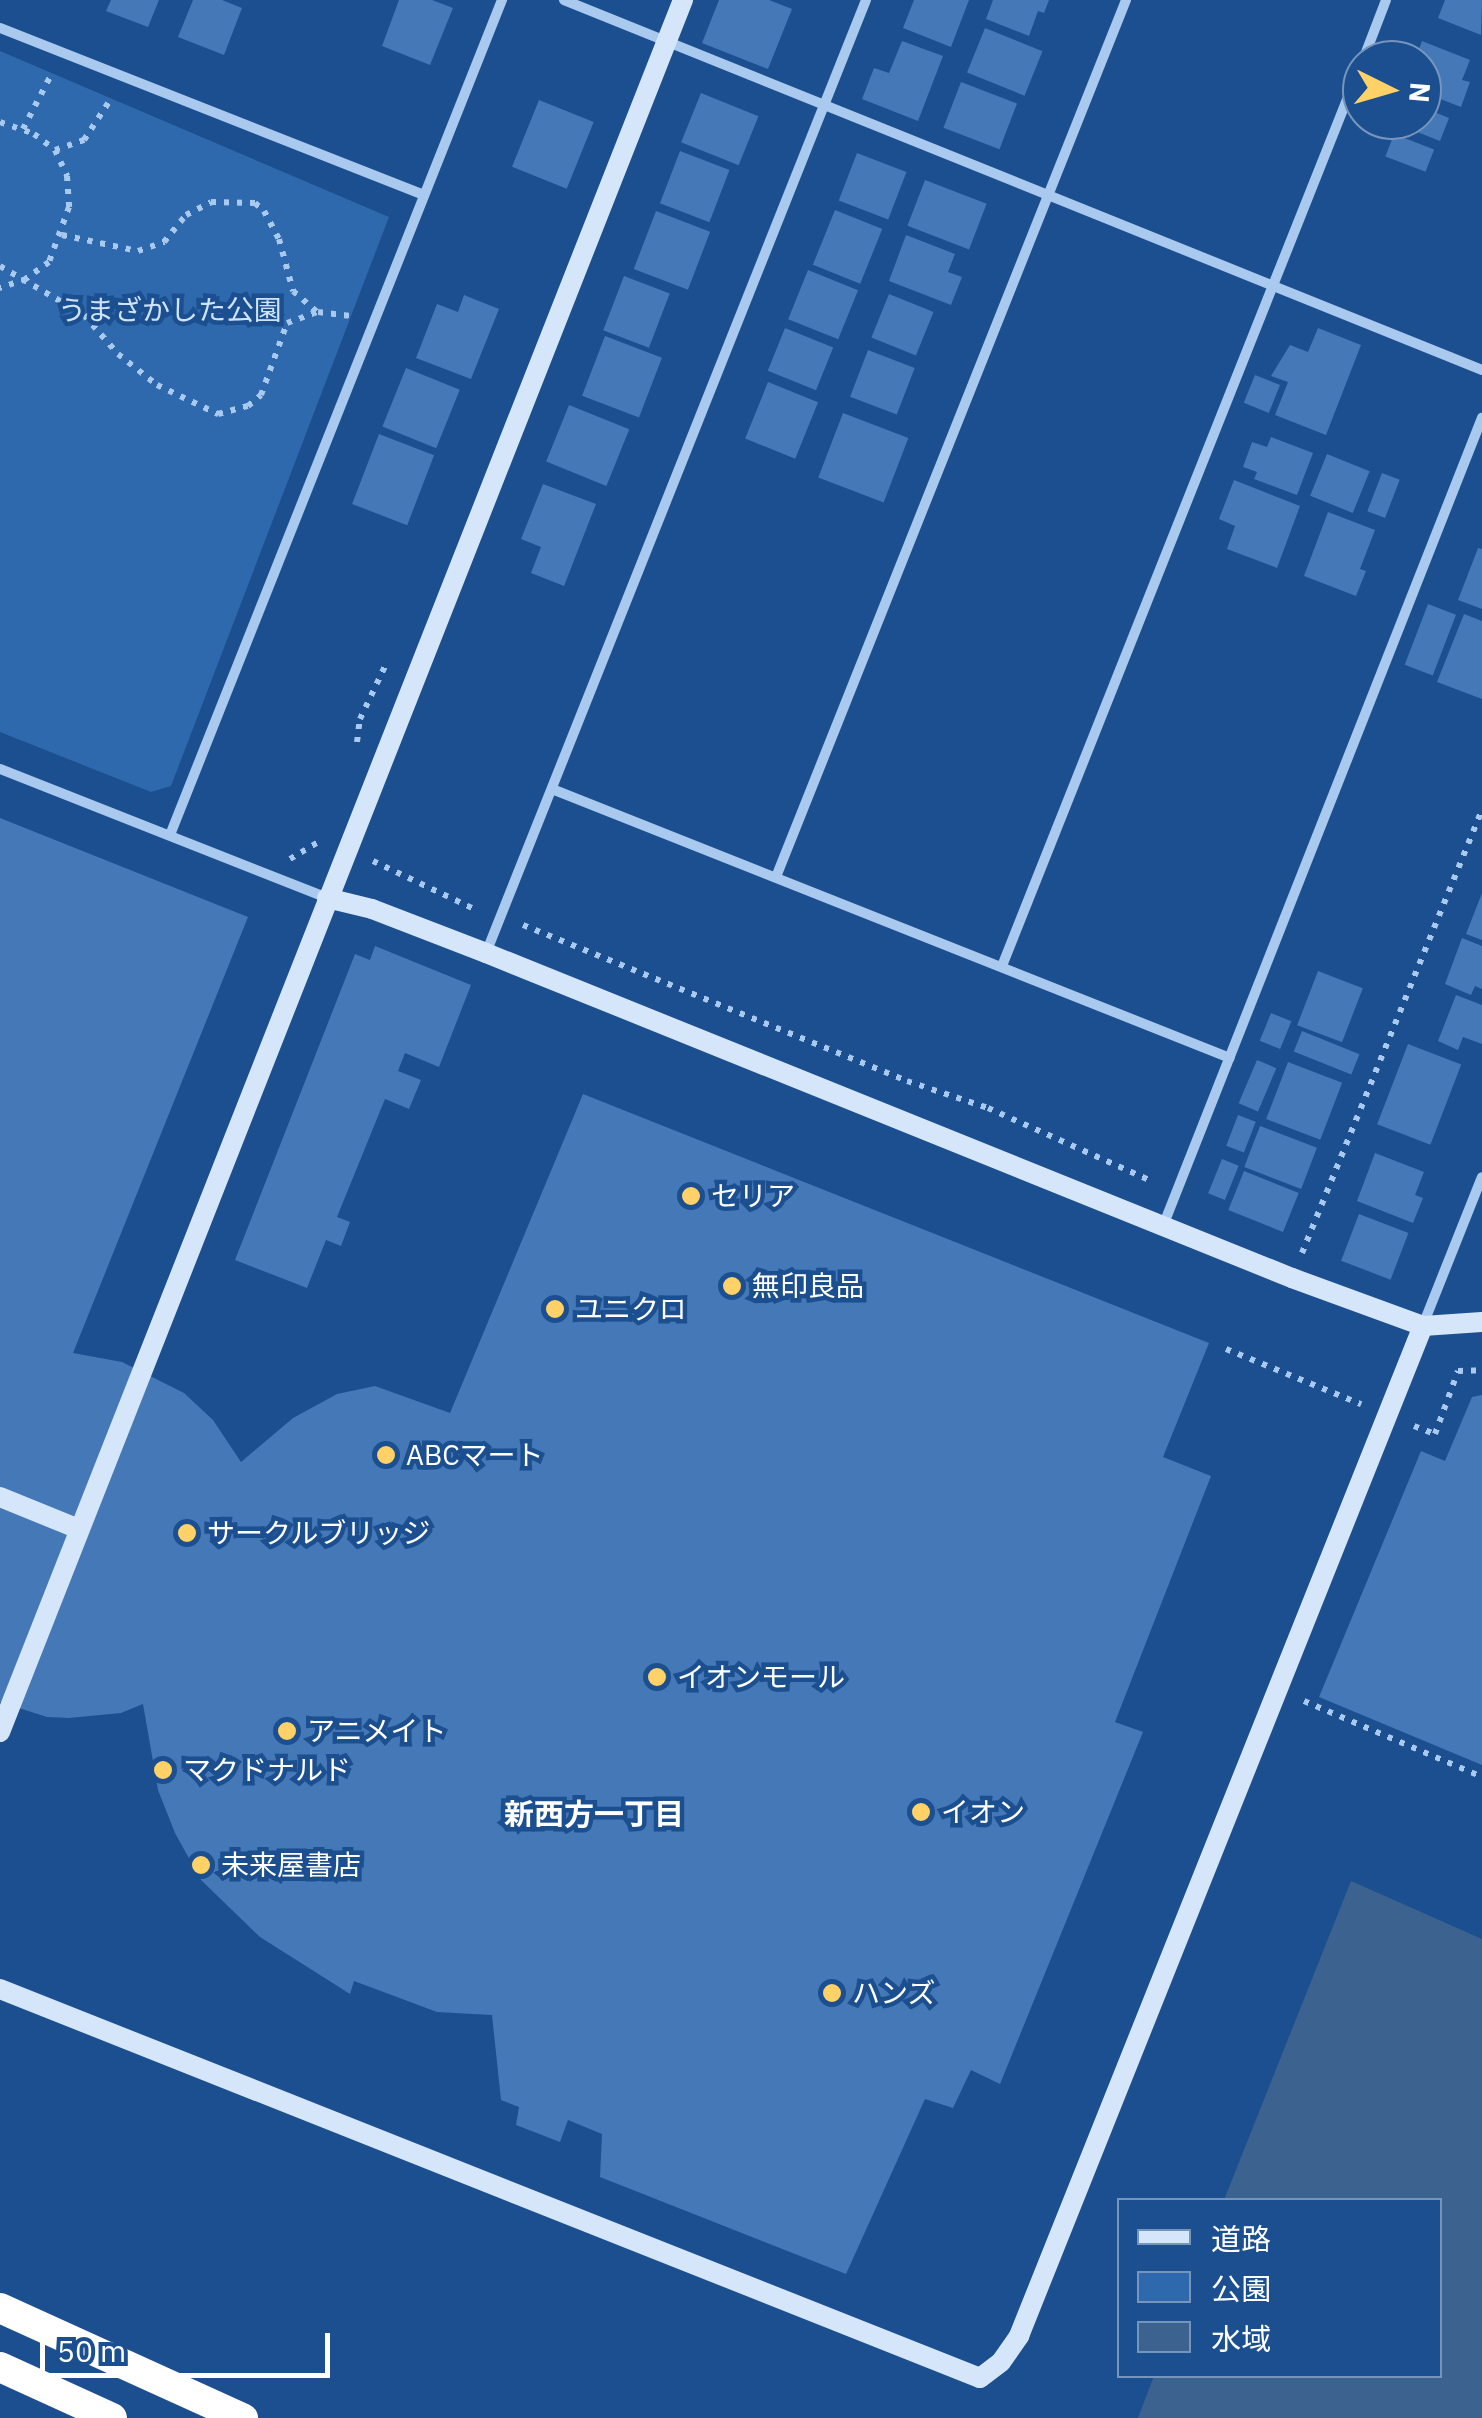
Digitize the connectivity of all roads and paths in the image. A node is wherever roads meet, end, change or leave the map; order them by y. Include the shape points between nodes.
1 (502, 0) edge
2 (564, 0) edge
3 (683, 0) edge
4 (866, 0) edge
5 (1126, 0) edge
6 (1386, 0) edge
7 (0, 28) edge
8 (1370, 40) edge
9 (666, 41) junction
10 (62, 54) junction
11 (120, 78) junction
12 (825, 103) junction
13 (1342, 112) edge
14 (0, 122) edge
15 (23, 129) junction
16 (55, 150) junction
17 (1049, 195) junction
18 (423, 196) junction
19 (62, 235) junction
20 (0, 266) edge
21 (26, 279) junction
22 (1274, 285) junction
23 (0, 288) edge
24 (318, 312) junction
25 (374, 325) junction
26 (1482, 370) edge
27 (1482, 418) edge
28 (0, 768) edge
29 (552, 788) junction
30 (1482, 810) edge
31 (170, 835) junction
32 (367, 858) dead end
33 (776, 877) junction
34 (327, 898) junction
35 (476, 910) dead end
36 (517, 923) dead end
37 (486, 953) junction
38 (1002, 966) junction
39 (1230, 1058) junction
40 (1482, 1177) edge
41 (1152, 1181) dead end
42 (1163, 1226) junction
43 (1292, 1278) junction
44 (1482, 1322) edge
45 (1423, 1326) junction
46 (0, 1497) edge
47 (80, 1529) junction
48 (1300, 1699) dead end
49 (0, 1732) edge
50 (1482, 1776) edge
51 (0, 1988) edge
52 (8, 2310) edge
53 (0, 2367) edge
54 (112, 2418) edge
55 (242, 2418) edge

1 - 18 street
2 - 9 street
3 - 9 street
4 - 12 street
5 - 17 street
6 - 8 street
7 - 10 street
9 - 12 street
9 - 34 street
10 - 11 street
10 - 15 path
11 - 16 path via 96,128
11 - 18 street
12 - 17 street
12 - 29 street
13 - 22 street
14 - 15 path
15 - 16 path
16 - 19 path via 67,176
17 - 22 street
17 - 33 street
18 - 25 street
19 - 21 path via 49,262
19 - 24 path via 138,252 164,242 186,216 211,202 255,204 270,221 294,290
20 - 21 path
21 - 23 path
21 - 24 path via 84,315 157,384 218,414 261,395 287,323
22 - 26 street
22 - 38 street
24 - 25 path
25 - 31 street
27 - 39 street
28 - 31 street
29 - 33 street
29 - 37 street
30 - 43 path
31 - 34 street
32 - 35 path
33 - 38 street
34 - 37 street
34 - 47 street
36 - 41 path via 908,1082 988,1108
37 - 42 street
38 - 39 street
39 - 42 street
40 - 45 street
42 - 43 street
43 - 45 street
44 - 45 street
45 - 51 street via 1019,2336 980,2378
46 - 47 street
47 - 49 street
48 - 50 path
52 - 55 highway
53 - 54 highway

